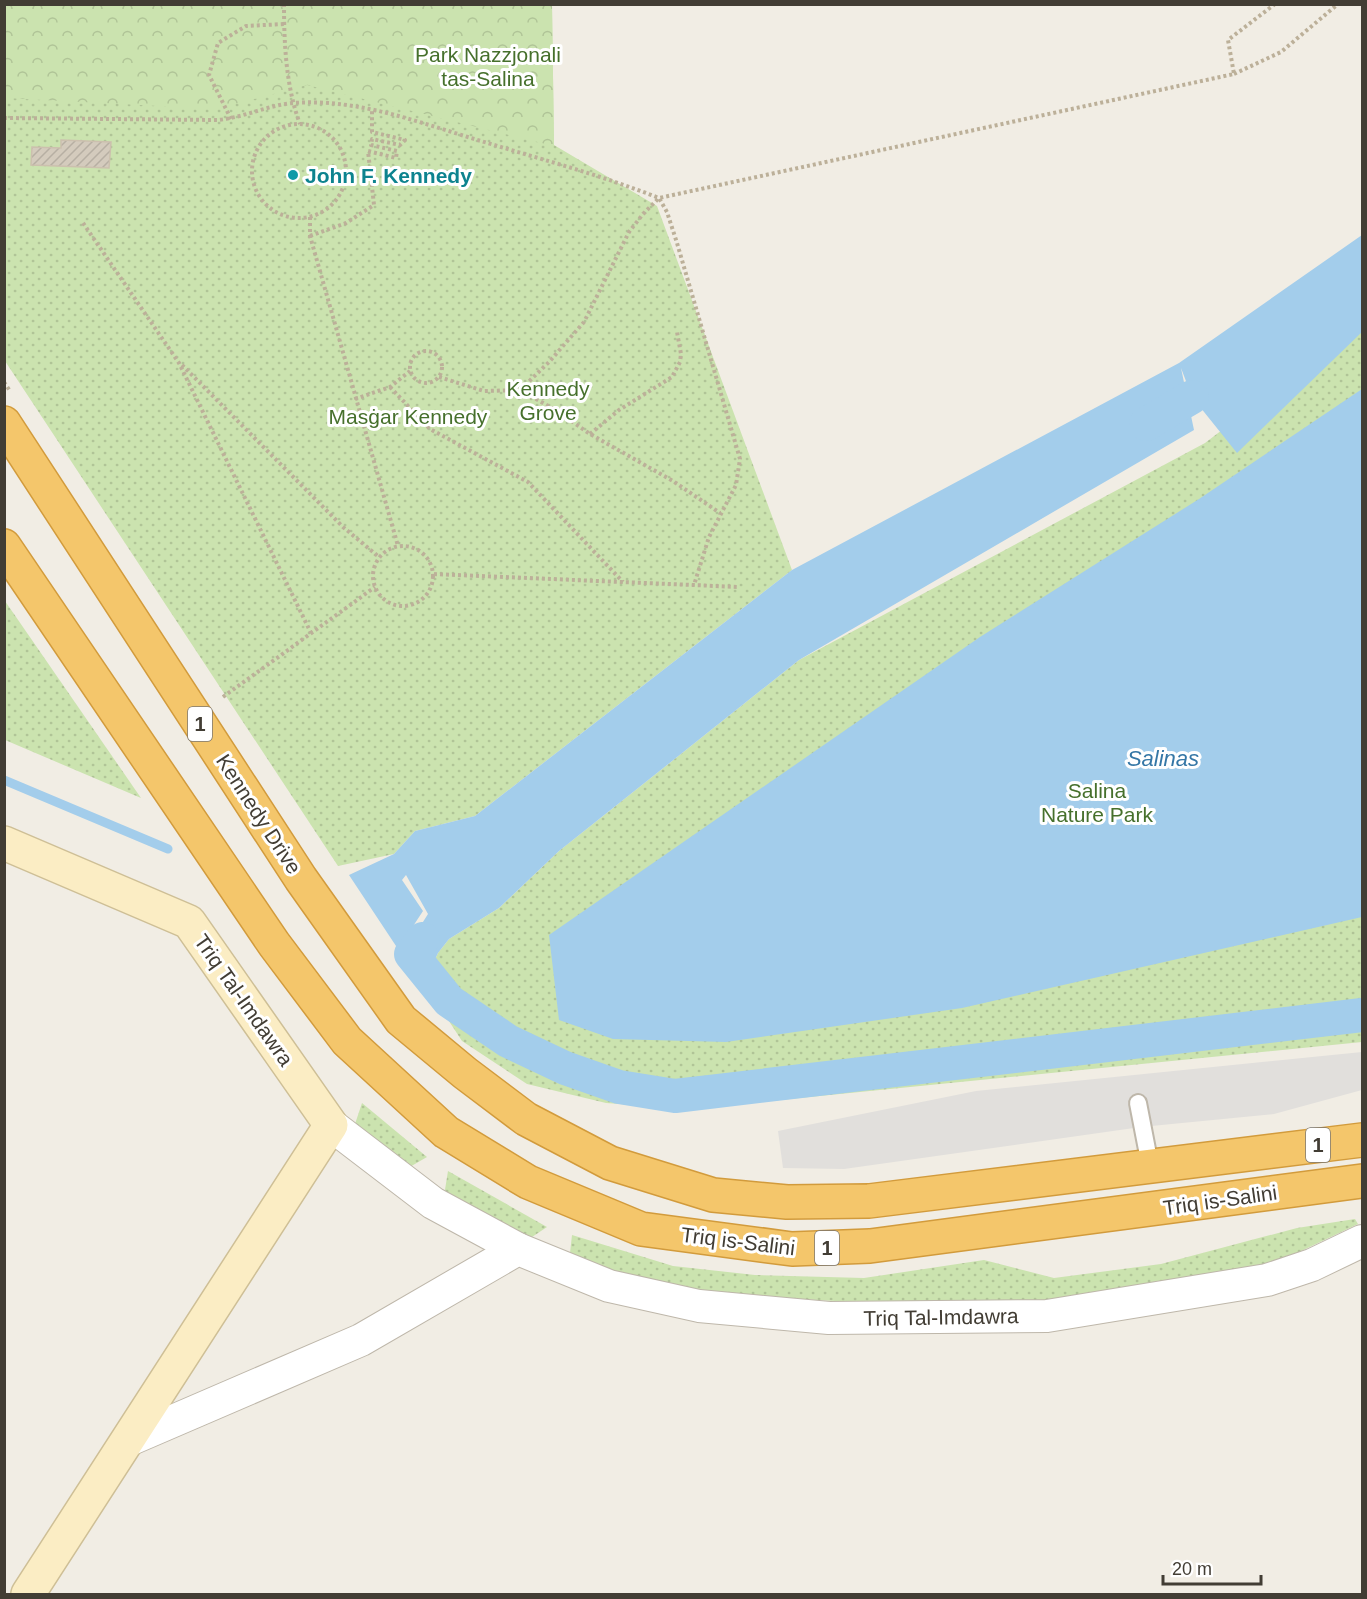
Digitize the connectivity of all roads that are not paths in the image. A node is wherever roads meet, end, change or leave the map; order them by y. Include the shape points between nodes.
1 (4, 423) edge
2 (4, 546) edge
3 (4, 843) edge
4 (401, 1020) joint
5 (1138, 1103) dead end
6 (331, 1125) junction
7 (1362, 1140) edge
8 (1150, 1165) junction
9 (1362, 1181) edge
10 (1362, 1241) edge
11 (518, 1249) junction
12 (129, 1440) junction
13 (28, 1594) edge

1 - 4 highway, Kennedy Drive / 1 via 301,879
2 - 9 highway, Triq is-Salini / 1 via 274,944 347,1041 446,1132 528,1182 641,1229 792,1249 870,1246
3 - 6 street, Triq Tal-Imdawra via 189,922
4 - 8 highway, Triq is-Salini / 1 via 526,1119 610,1163 713,1195 787,1202 869,1201
5 - 8 lane
6 - 11 street, Triq Tal-Imdawra via 433,1203
6 - 12 street
7 - 8 highway, Triq is-Salini / 1
10 - 11 street, Triq Tal-Imdawra via 1312,1265 1267,1280 1047,1316 829,1318 699,1306 609,1286
11 - 12 street via 361,1340
12 - 13 street

